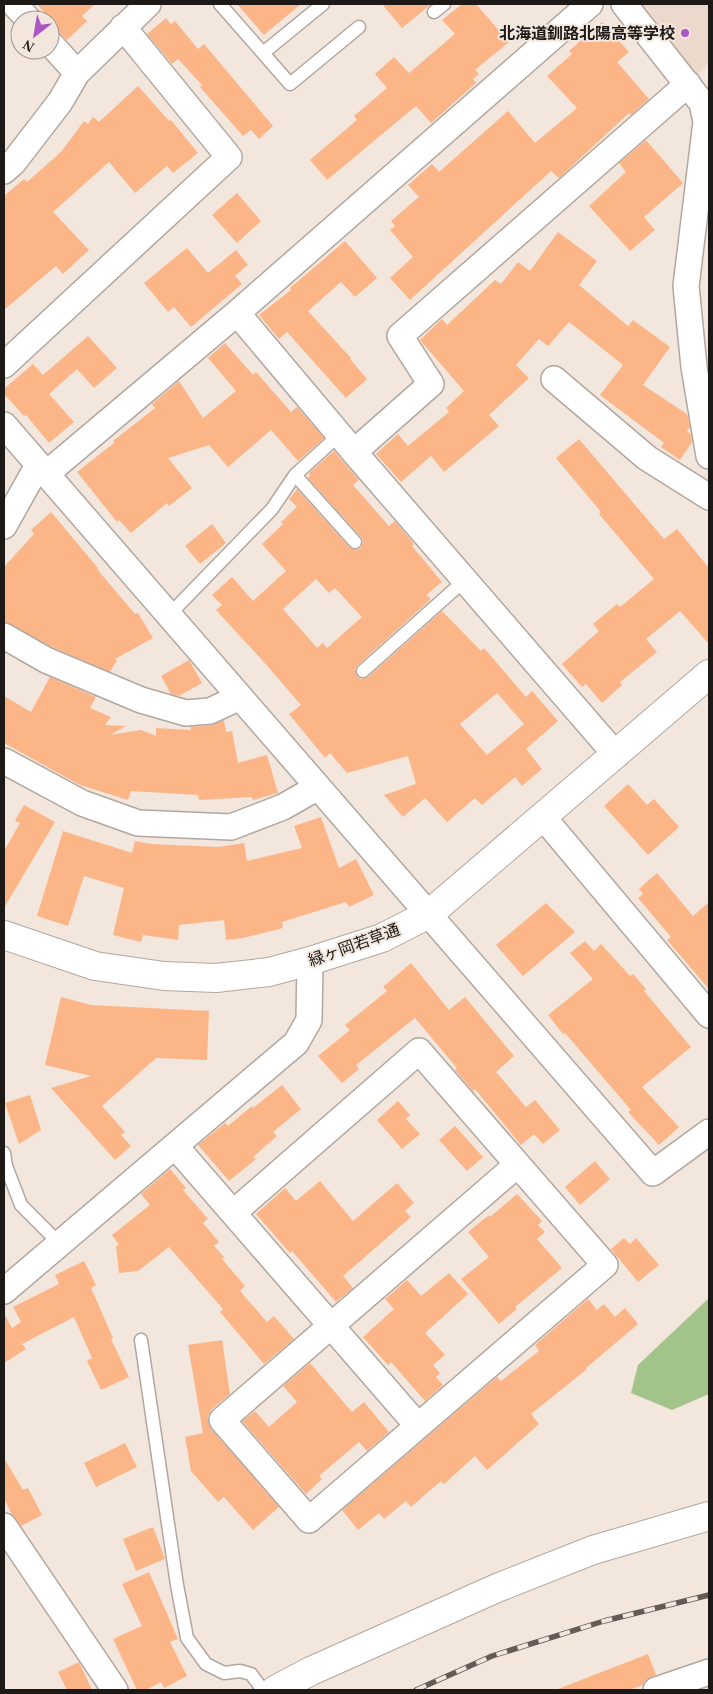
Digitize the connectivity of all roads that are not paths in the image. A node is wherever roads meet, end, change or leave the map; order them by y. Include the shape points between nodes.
1 (148, 4) edge
2 (220, 4) edge
3 (323, 4) edge
4 (590, 4) edge
5 (624, 4) edge
6 (124, 26) junction
7 (359, 27) dead end
8 (264, 53) junction
9 (60, 55) edge
10 (76, 73) junction
11 (688, 84) junction
12 (708, 122) edge
13 (4, 171) edge
14 (238, 313) junction
15 (4, 365) edge
16 (554, 379) dead end
17 (4, 425) edge
18 (347, 443) junction
19 (709, 456) edge
20 (42, 469) junction
21 (295, 475) junction
22 (709, 497) edge
23 (4, 526) edge
24 (355, 542) dead end
25 (465, 580) junction
26 (169, 615) junction
27 (4, 636) edge
28 (363, 671) dead end
29 (709, 674) edge
30 (240, 697) junction
31 (616, 755) junction
32 (4, 760) edge
33 (318, 787) junction
34 (543, 818) junction
35 (429, 914) junction
36 (7, 942) edge
37 (310, 961) junction
38 (709, 1015) edge
39 (709, 1132) edge
40 (175, 1146) junction
41 (4, 1153) edge
42 (518, 1165) junction
43 (233, 1213) junction
44 (60, 1244) junction
45 (4, 1291) edge
46 (331, 1326) junction
47 (141, 1340) dead end
48 (418, 1426) junction
49 (709, 1516) edge
50 (4, 1526) edge
51 (709, 1672) edge
52 (114, 1690) edge
53 (263, 1690) edge
54 (275, 1690) edge
55 (656, 1690) edge

1 - 6 street
2 - 8 lane
3 - 8 lane
4 - 14 street
5 - 11 street
6 - 10 street
6 - 15 street via 229,157
7 - 8 lane via 290,84
9 - 10 street
10 - 13 street via 60,102 13,164
11 - 12 street via 702,103
11 - 18 street via 400,336 431,384
12 - 19 street via 686,286 694,367
14 - 18 street
14 - 20 street
16 - 22 street via 647,458
17 - 20 street
18 - 21 lane
18 - 25 street
20 - 23 street
20 - 26 street
21 - 24 lane
21 - 26 lane via 272,509
25 - 28 lane
25 - 31 street
26 - 30 street
27 - 30 street via 46,660 141,700 186,713 210,711
29 - 31 street, 緑ヶ岡若草通
30 - 33 street
31 - 34 street, 緑ヶ岡若草通
32 - 33 street via 82,803 138,823 231,827 283,807
33 - 35 street
34 - 35 street, 緑ヶ岡若草通
34 - 38 street
35 - 37 street, 緑ヶ岡若草通 via 382,938
35 - 39 street via 653,1173
36 - 37 street, 緑ヶ岡若草通 via 95,966 164,976 216,978 269,972
37 - 40 street via 308,1020 296,1042
40 - 43 street
40 - 44 street
41 - 44 lane via 22,1205
42 - 43 street via 419,1051
42 - 46 street
42 - 48 street via 605,1265
43 - 46 street
44 - 45 street
46 - 48 street
46 - 48 street via 222,1420 309,1520
47 - 53 lane via 187,1638 206,1664 224,1673 240,1671 251,1674
49 - 54 street via 593,1550 497,1588
50 - 52 street
51 - 55 street

